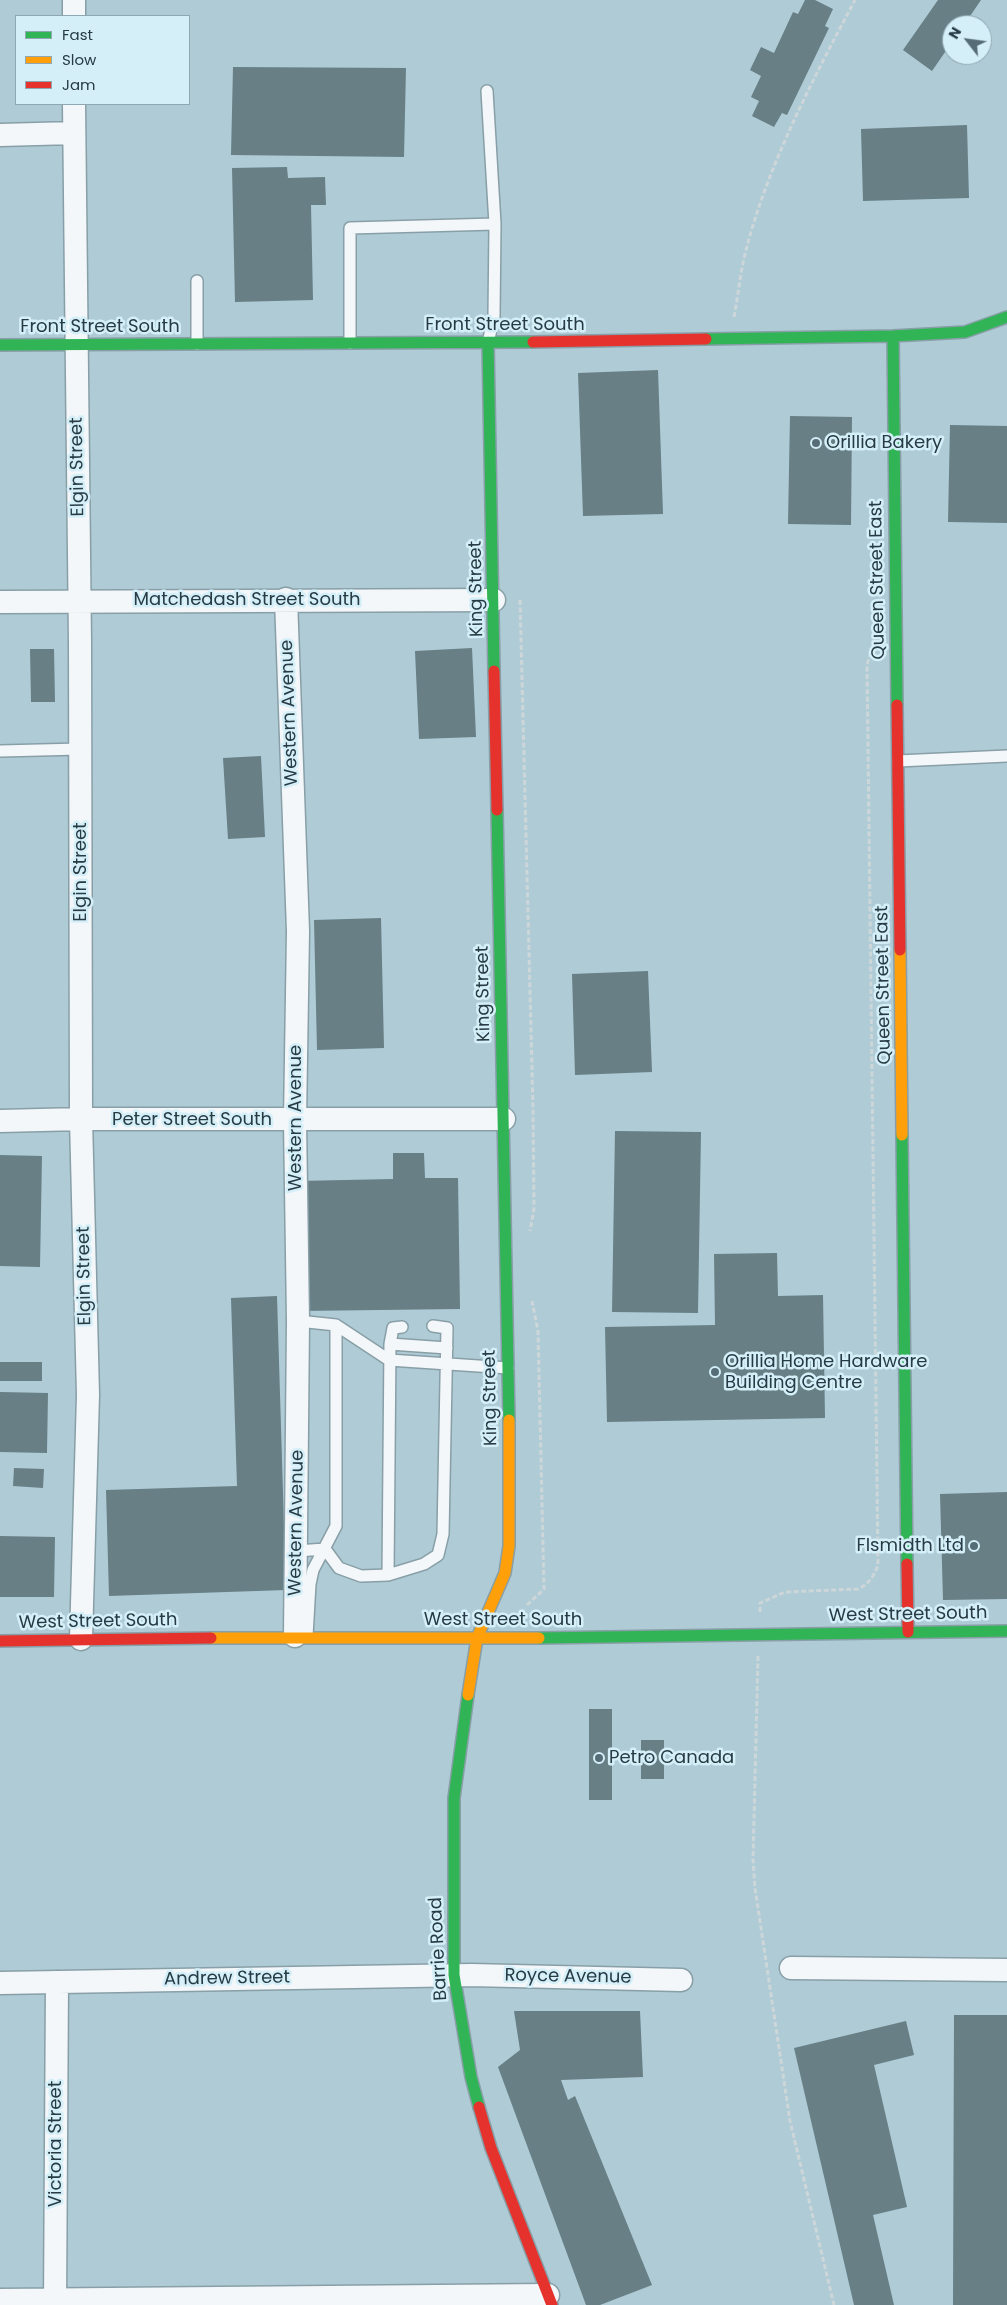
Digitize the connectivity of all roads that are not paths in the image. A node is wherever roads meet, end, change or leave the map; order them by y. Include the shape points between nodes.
1 (74, 0) edge
2 (74, 15) edge
3 (487, 91) dead end
4 (74, 105) edge
5 (73, 134) junction
6 (0, 136) edge
7 (495, 224) junction
8 (197, 281) dead end
9 (1007, 317) edge
10 (893, 336) junction
11 (350, 343) junction
12 (488, 343) junction
13 (77, 344) junction
14 (197, 344) junction
15 (0, 345) edge
16 (286, 600) junction
17 (494, 600) junction
18 (80, 601) junction
19 (0, 602) edge
20 (80, 749) junction
21 (0, 751) edge
22 (1007, 756) edge
23 (898, 762) junction
24 (81, 1119) junction
25 (504, 1119) junction
26 (0, 1121) edge
27 (295, 1121) junction
28 (298, 1321) junction
29 (336, 1325) junction
30 (433, 1326) dead end
31 (402, 1327) dead end
32 (390, 1344) junction
33 (447, 1348) junction
34 (389, 1360) junction
35 (446, 1365) junction
36 (508, 1368) junction
37 (325, 1549) junction
38 (297, 1550) junction
39 (388, 1575) junction
40 (1007, 1631) edge
41 (908, 1632) junction
42 (301, 1636) junction
43 (477, 1638) junction
44 (81, 1639) junction
45 (0, 1641) edge
46 (791, 1968) dead end
47 (1007, 1970) edge
48 (454, 1975) junction
49 (681, 1980) dead end
50 (57, 1982) junction
51 (0, 1983) edge
52 (0, 2300) edge
53 (550, 2300) edge
54 (55, 2302) edge

1 - 2 street
3 - 7 lane
4 - 5 street, Elgin Street
5 - 6 street
5 - 13 street, Elgin Street
7 - 11 lane via 350,228
7 - 12 lane via 494,316
8 - 14 lane
9 - 10 street, Front Street South via 964,332
10 - 12 street, Front Street South
10 - 23 street, Queen Street East
11 - 12 street, Front Street South
11 - 14 street, Front Street South
12 - 17 street, King Street
13 - 14 street, Front Street South
13 - 15 street, Front Street South
13 - 18 street, Elgin Street
16 - 17 street, Matchedash Street South
16 - 18 street, Matchedash Street South
16 - 27 street, Western Avenue via 298,931
17 - 25 street, King Street
18 - 19 street, Matchedash Street South
18 - 20 street, Elgin Street
20 - 21 lane
20 - 24 street, Elgin Street
22 - 23 lane
23 - 41 street, Queen Street East
24 - 26 street, Peter Street South
24 - 27 street, Peter Street South
24 - 44 street, Elgin Street via 88,1394
25 - 27 street, Peter Street South
25 - 36 street, King Street
27 - 28 street, Western Avenue
28 - 29 lane
28 - 38 street, Western Avenue
29 - 34 lane
29 - 37 lane via 336,1526
30 - 33 lane via 447,1328
31 - 32 lane via 393,1328
32 - 33 lane
32 - 34 lane
33 - 35 lane
34 - 35 lane
34 - 39 lane
35 - 36 lane
35 - 39 lane via 443,1534 438,1555 424,1564
36 - 43 street, King Street via 509,1546 505,1573
37 - 38 lane
37 - 39 lane via 339,1568 361,1576
37 - 42 lane via 313,1570
38 - 42 street, Western Avenue
40 - 41 street, West Street South
41 - 43 street, West Street South
42 - 43 street, West Street South
42 - 44 street, West Street South
43 - 48 street, Barrie Road via 454,1798
44 - 45 street, West Street South
46 - 47 street
48 - 49 street, Royce Avenue
48 - 50 street, Andrew Street
48 - 53 street, Barrie Road via 471,2077 491,2148
50 - 51 street, Andrew Street
50 - 54 street, Victoria Street
52 - 54 street
53 - 54 street

